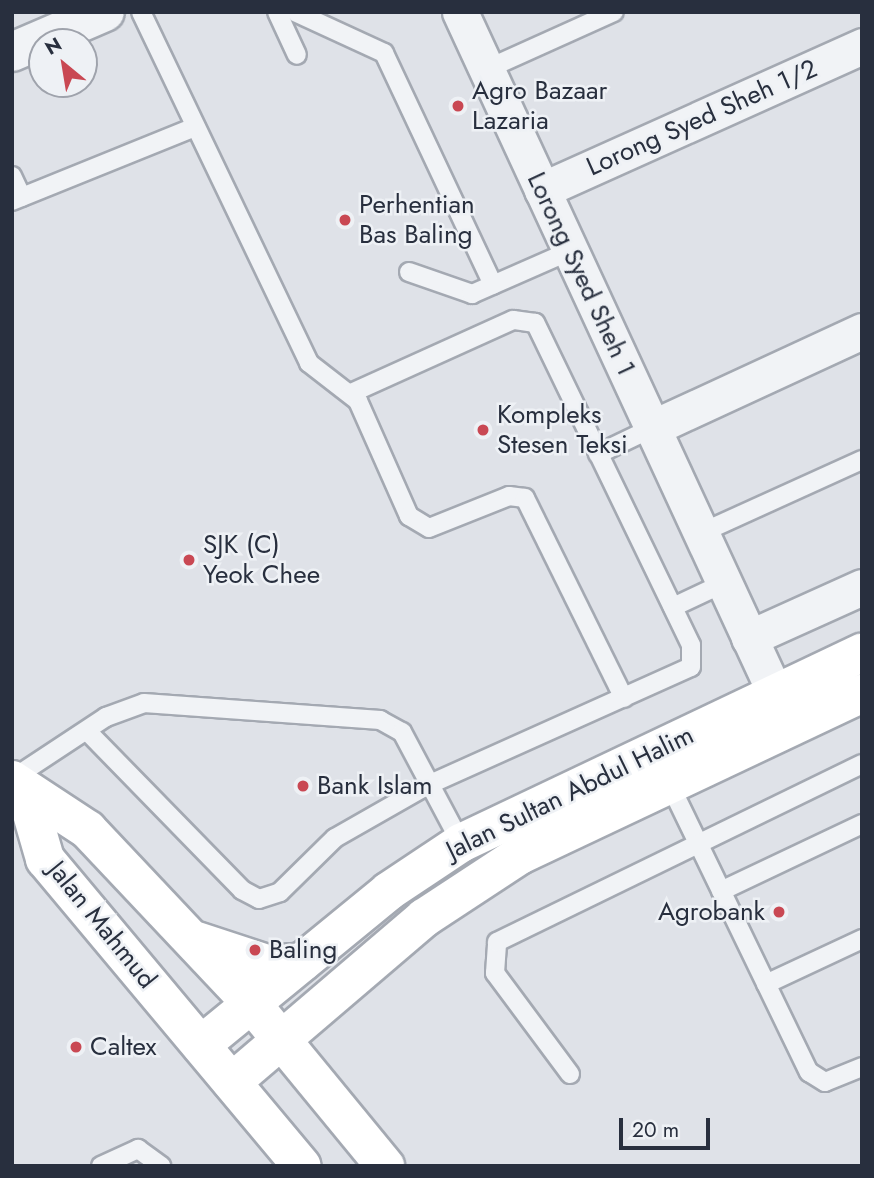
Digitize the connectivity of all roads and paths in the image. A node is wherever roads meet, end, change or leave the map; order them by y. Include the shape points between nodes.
1 (105, 12) edge
2 (141, 12) edge
3 (277, 12) edge
4 (295, 12) edge
5 (460, 12) edge
6 (614, 12) edge
7 (862, 46) edge
8 (12, 52) edge
9 (297, 55) dead end
10 (487, 69) junction
11 (195, 127) junction
12 (12, 176) edge
13 (542, 190) junction
14 (17, 199) edge
15 (570, 250) junction
16 (409, 272) dead end
17 (493, 285) junction
18 (862, 331) edge
19 (351, 393) junction
20 (652, 428) junction
21 (598, 454) junction
22 (862, 460) edge
23 (701, 533) junction
24 (724, 583) junction
25 (862, 587) edge
26 (673, 607) junction
27 (749, 638) junction
28 (862, 653) edge
29 (862, 694) edge
30 (624, 698) junction
31 (783, 710) junction
32 (87, 731) junction
33 (862, 764) edge
34 (17, 784) edge
35 (428, 785) junction
36 (670, 785) junction
37 (862, 824) edge
38 (698, 842) junction
39 (461, 843) junction
40 (721, 891) junction
41 (189, 937) junction
42 (862, 939) edge
43 (302, 962) junction
44 (766, 984) junction
45 (252, 1004) junction
46 (280, 1040) junction
47 (201, 1045) junction
48 (862, 1067) edge
49 (570, 1074) dead end
50 (232, 1082) junction
51 (100, 1166) edge
52 (161, 1166) edge
53 (302, 1166) edge
54 (385, 1166) edge

1 - 8 street
2 - 11 lane
3 - 9 lane
4 - 17 lane via 384,53
5 - 10 street, Lorong Syed Sheh 1
6 - 10 lane
7 - 13 street, Lorong Syed Sheh 1/2
10 - 13 street, Lorong Syed Sheh 1
11 - 14 lane
11 - 19 lane via 309,363
12 - 14 lane
13 - 15 street, Lorong Syed Sheh 1
15 - 17 lane
15 - 20 street, Lorong Syed Sheh 1
16 - 17 lane via 461,294
18 - 20 street
19 - 21 lane via 513,320 528,318
19 - 30 lane via 421,528 509,496 525,498
20 - 21 lane
20 - 23 street, Lorong Syed Sheh 1
21 - 26 lane
22 - 23 lane
23 - 24 street, Lorong Syed Sheh 1
24 - 26 lane
24 - 27 street, Lorong Syed Sheh 1
25 - 27 street
26 - 30 lane via 695,661
27 - 31 street, Lorong Syed Sheh 1
28 - 31 main road, Jalan Sultan Abdul Halim
29 - 31 main road, Jalan Sultan Abdul Halim
30 - 35 lane
31 - 36 main road, Jalan Sultan Abdul Halim
31 - 39 main road, Jalan Sultan Abdul Halim
32 - 34 lane
32 - 35 lane via 123,709 165,700 380,720 402,732
32 - 35 lane via 242,890 259,899 280,892 335,838
33 - 38 lane
34 - 41 main road, Jalan Mahmud via 88,830
34 - 47 main road, Jalan Mahmud via 46,859
35 - 39 lane
36 - 38 lane
36 - 46 main road, Jalan Sultan Abdul Halim via 520,855 473,885 424,918
37 - 40 lane
38 - 40 lane
38 - 49 lane via 497,942 495,973
39 - 43 main road, Jalan Sultan Abdul Halim
40 - 44 lane
41 - 43 main road via 225,955 270,965
41 - 45 main road, Jalan Mahmud
42 - 44 lane
43 - 45 main road, Jalan Sultan Abdul Halim
44 - 48 lane via 813,1077 833,1081
45 - 46 main road, Jalan Mahmud
45 - 47 main road, Jalan Sultan Abdul Halim
46 - 50 main road, Jalan Sultan Abdul Halim
46 - 54 main road, Jalan Mahmud
47 - 50 main road, Jalan Mahmud
50 - 53 main road, Jalan Mahmud
51 - 52 lane via 138,1149

